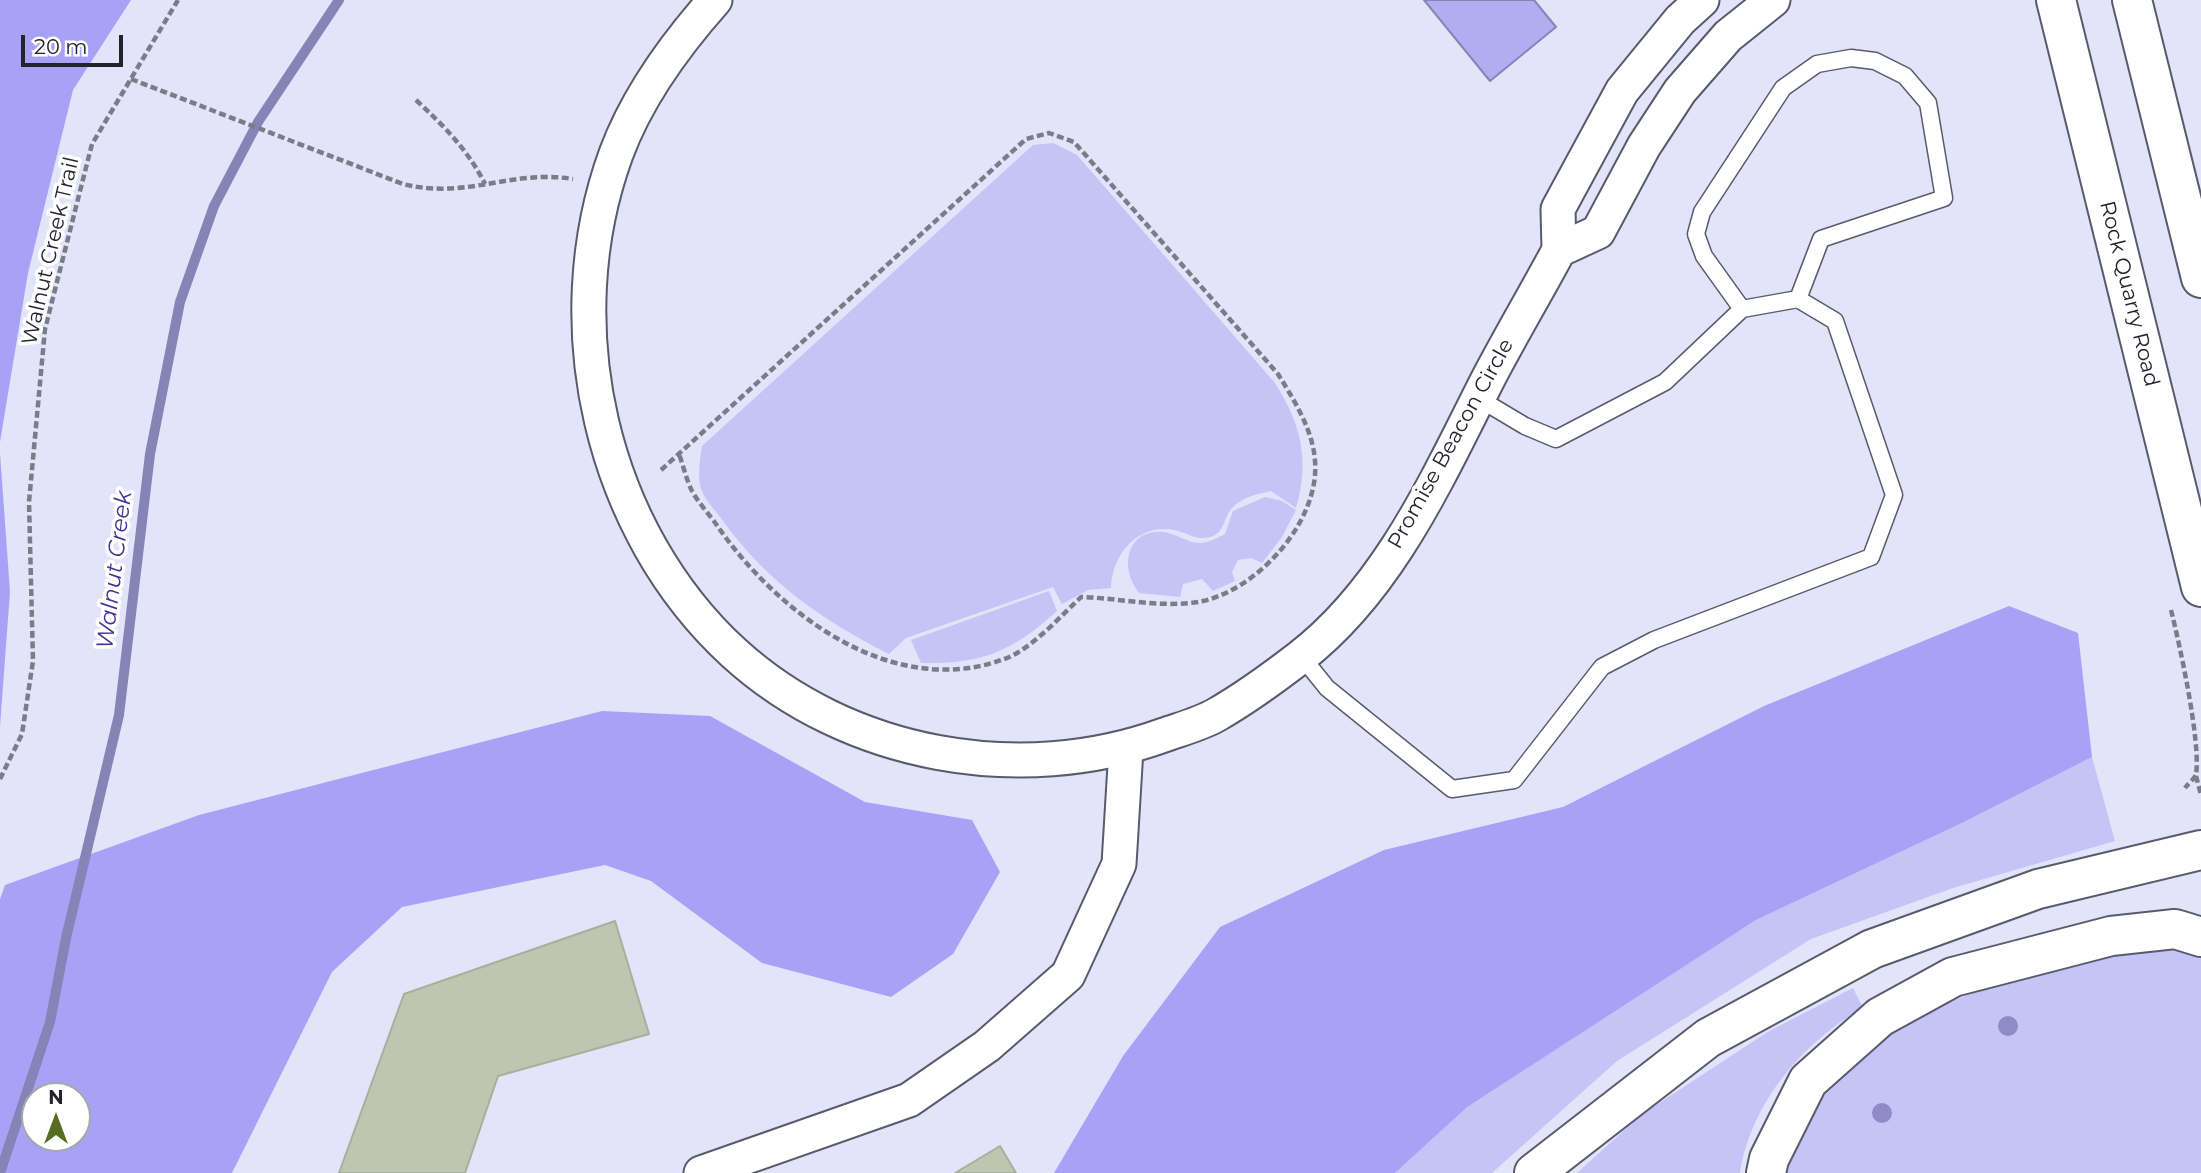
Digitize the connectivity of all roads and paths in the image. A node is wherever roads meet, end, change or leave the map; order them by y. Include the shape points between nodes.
1 (178, 0) edge
2 (715, 0) edge
3 (1702, 0) edge
4 (1773, 0) edge
5 (2056, 0) edge
6 (2132, 0) edge
7 (131, 79) junction
8 (416, 100) dead end
9 (577, 180) dead end
10 (485, 184) junction
11 (1559, 250) junction
12 (2201, 278) edge
13 (1798, 299) junction
14 (1742, 309) junction
15 (1478, 398) junction
16 (679, 454) junction
17 (661, 470) dead end
18 (2201, 587) edge
19 (1302, 657) junction
20 (1126, 749) junction
21 (2196, 775) dead end
22 (0, 779) edge
23 (2201, 796) edge
24 (2201, 850) edge
25 (2201, 937) edge
26 (701, 1173) edge
27 (1534, 1173) edge
28 (1766, 1173) edge

1 - 7 path, Walnut Creek Trail
2 - 20 street, Promise Beacon Circle via 683,36 644,96 616,153 600,214 588,292 600,420 616,476 651,548 685,600 735,654 807,706 884,740 969,758 1047,761
3 - 11 street via 1622,91 1558,209
4 - 11 street via 1728,37 1680,91 1598,232
5 - 18 main road, Rock Quarry Road
6 - 12 main road
7 - 10 path via 403,184 424,190 463,190
7 - 22 path, Walnut Creek Trail via 92,144 45,329 29,502 33,661 22,734
8 - 10 path via 454,136
9 - 10 path via 530,175
11 - 15 street, Promise Beacon Circle
13 - 14 lane
13 - 14 lane via 1821,239 1944,198 1928,103 1905,76 1875,61 1851,58 1817,64 1783,88 1702,212 1696,234 1704,256
13 - 19 lane via 1835,321 1894,495 1871,557 1654,640 1602,667 1514,780 1452,789 1328,688
14 - 15 lane via 1665,382 1556,439
15 - 19 street, Promise Beacon Circle via 1431,491 1367,591
16 - 16 path via 1026,139 1049,133 1074,142 1278,374 1301,411 1315,462 1308,510 1280,553 1238,586 1199,602 1156,604 1081,597 1009,657 954,671 905,666 859,650 788,606 739,558 692,490
16 - 17 path
19 - 20 street, Promise Beacon Circle via 1213,717
20 - 26 street via 1119,864 1068,975 987,1046 909,1100
21 - 23 path
24 - 27 main road via 2038,889 1872,949 1708,1038
25 - 28 main road via 2175,929 2111,936 1953,977 1880,1017 1808,1081

